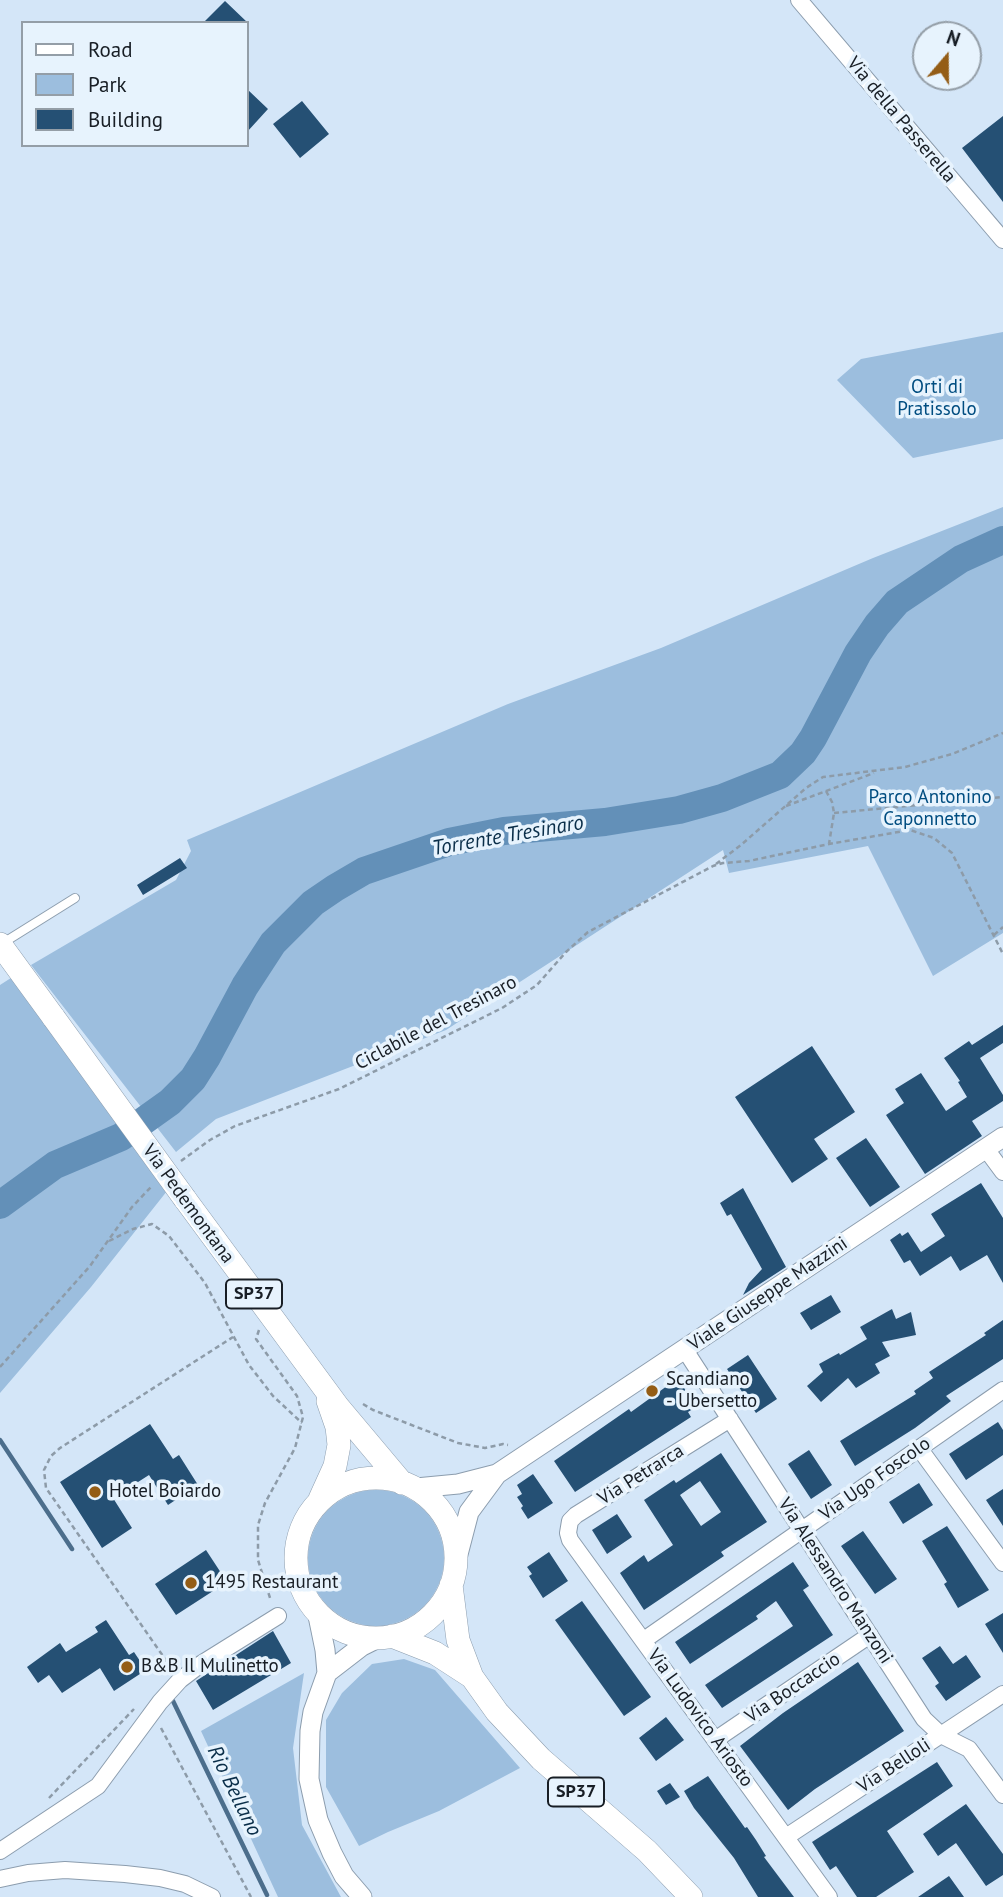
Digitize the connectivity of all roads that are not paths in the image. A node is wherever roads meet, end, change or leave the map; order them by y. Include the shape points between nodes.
1 (799, 0) edge
2 (1003, 240) edge
3 (75, 898) dead end
4 (0, 944) edge
5 (1003, 1137) edge
6 (986, 1149) junction
7 (1003, 1172) edge
8 (685, 1350) junction
9 (324, 1388) junction
10 (1003, 1390) edge
11 (730, 1419) junction
12 (919, 1448) junction
13 (497, 1474) junction
14 (409, 1485) junction
15 (318, 1503) junction
16 (803, 1531) junction
17 (569, 1540) joint
18 (457, 1558) junction
19 (1003, 1563) edge
20 (452, 1585) junction
21 (317, 1611) junction
22 (278, 1616) road end
23 (870, 1635) junction
24 (386, 1637) junction
25 (644, 1640) junction
26 (327, 1672) junction
27 (472, 1677) junction
28 (1003, 1694) edge
29 (941, 1735) junction
30 (715, 1740) junction
31 (1003, 1795) edge
32 (786, 1837) junction
33 (0, 1851) edge
34 (0, 1879) edge
35 (352, 1889) edge
36 (212, 1897) edge
37 (362, 1897) edge
38 (691, 1897) edge
39 (829, 1897) edge

1 - 2 street, Via della Passerella
3 - 4 lane
4 - 9 main road, Via Pedemontana / SP37, bridge
5 - 6 street, Viale Giuseppe Mazzini
6 - 7 street
6 - 8 street, Viale Giuseppe Mazzini
8 - 11 street, Via Alessandro Manzoni
8 - 13 street, Viale Giuseppe Mazzini
9 - 14 main road, Via Pedemontana / SP37
9 - 15 main road, Via Pedemontana via 339,1445
10 - 12 street, Via Ugo Foscolo
11 - 16 street, Via Alessandro Manzoni
11 - 17 street, Via Petrarca via 576,1516 567,1528
12 - 16 street, Via Ugo Foscolo
12 - 19 street
13 - 14 street, Viale Giuseppe Mazzini via 458,1484
13 - 18 street, Viale Giuseppe Mazzini via 469,1512
14 - 15 main road, Via Pedemontana via 383,1478 348,1483
14 - 18 main road, Via Pedemontana via 434,1502 448,1522
15 - 21 main road, Via Pedemontana via 304,1522 296,1557 304,1592
16 - 23 street, Via Alessandro Manzoni
16 - 25 street, Via Ugo Foscolo
17 - 25 street, Via Ludovico Ariosto
18 - 20 main road, Via Pedemontana
20 - 24 main road, Via Pedemontana via 433,1614 414,1628
20 - 27 main road, Via Pedemontana / SP37 via 458,1640
21 - 24 main road, Via Pedemontana via 346,1631
21 - 26 street
22 - 33 street via 174,1676 98,1786
23 - 29 street, Via Alessandro Manzoni via 924,1719
23 - 30 street, Via Boccaccio
24 - 26 street via 362,1646
24 - 27 main road, Via Pedemontana / SP37 via 435,1653
25 - 30 street, Via Ludovico Ariosto
26 - 35 street via 313,1712 309,1779 318,1820
27 - 38 main road, Via Pedemontana / SP37 via 541,1759 647,1851
28 - 29 street, Via Belloli
29 - 31 street, Via Alessandro Manzoni via 968,1749
29 - 32 street, Via Belloli
30 - 32 street, Via Ludovico Ariosto
32 - 39 street, Via Ludovico Ariosto
34 - 36 street via 65,1870 125,1874 185,1884
35 - 37 street

